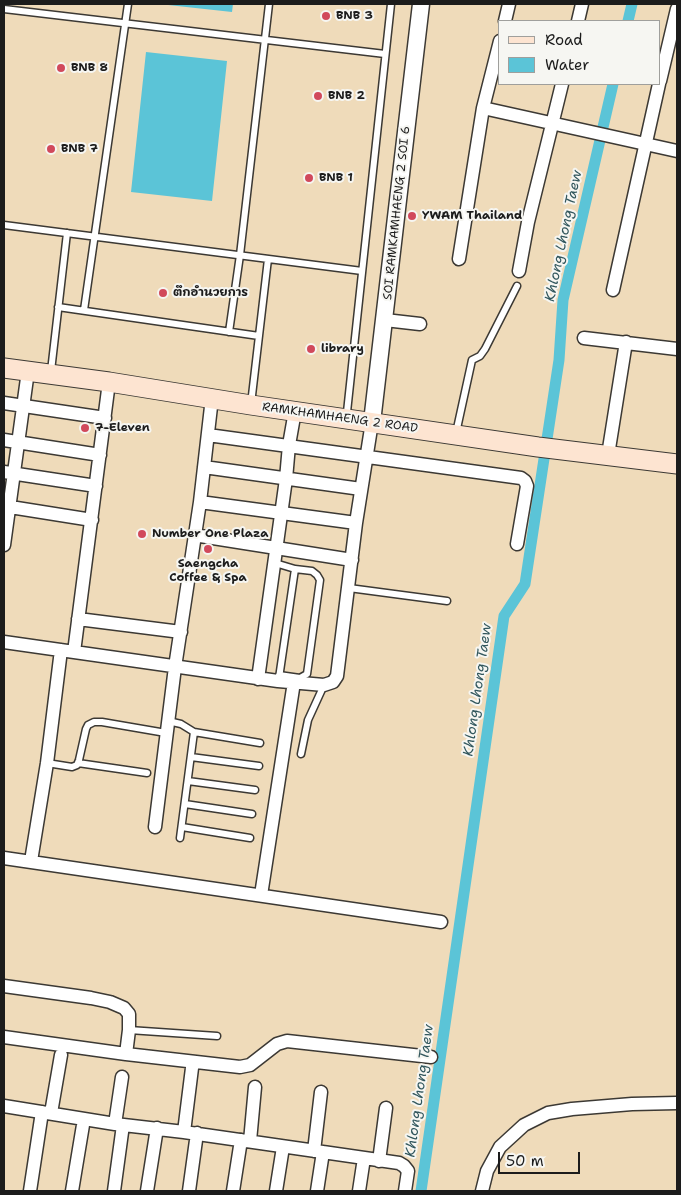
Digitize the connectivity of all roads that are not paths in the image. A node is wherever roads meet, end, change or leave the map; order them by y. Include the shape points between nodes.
1 (128, 4) edge
2 (269, 4) edge
3 (391, 4) edge
4 (421, 4) edge
5 (509, 4) edge
6 (582, 4) edge
7 (4, 9) edge
8 (677, 9) edge
9 (505, 20) edge
10 (578, 20) edge
11 (125, 22) junction
12 (265, 40) junction
13 (498, 49) edge
14 (385, 54) junction
15 (661, 74) edge
16 (562, 85) edge
17 (658, 85) edge
18 (483, 108) junction
19 (552, 123) junction
20 (644, 144) junction
21 (677, 152) edge
22 (4, 225) edge
23 (67, 233) junction
24 (94, 236) junction
25 (240, 256) junction
26 (268, 259) junction
27 (458, 259) dead end
28 (362, 271) junction
29 (519, 272) dead end
30 (517, 286) dead end
31 (613, 290) dead end
32 (58, 307) junction
33 (84, 310) junction
34 (385, 320) junction
35 (420, 324) dead end
36 (229, 332) junction
37 (259, 336) junction
38 (584, 338) dead end
39 (626, 342) junction
40 (677, 349) edge
41 (4, 368) edge
42 (28, 371) junction
43 (50, 375) junction
44 (109, 382) junction
45 (212, 398) junction
46 (4, 403) edge
47 (251, 405) junction
48 (23, 406) junction
49 (295, 412) junction
50 (347, 415) junction
51 (105, 418) junction
52 (372, 422) junction
53 (456, 434) junction
54 (208, 435) junction
55 (4, 440) edge
56 (18, 442) junction
57 (289, 445) junction
58 (100, 455) junction
59 (608, 455) junction
60 (368, 456) junction
61 (677, 464) edge
62 (204, 467) junction
63 (8, 473) edge
64 (286, 479) junction
65 (96, 486) junction
66 (361, 489) junction
67 (200, 502) junction
68 (6, 507) edge
69 (280, 512) junction
70 (92, 520) junction
71 (356, 523) junction
72 (194, 535) junction
73 (517, 544) dead end
74 (4, 545) edge
75 (277, 548) junction
76 (352, 560) junction
77 (274, 562) junction
78 (295, 569) junction
79 (349, 588) junction
80 (447, 601) dead end
81 (78, 619) junction
82 (181, 632) junction
83 (4, 642) edge
84 (68, 651) junction
85 (175, 666) junction
86 (279, 678) junction
87 (258, 679) junction
88 (294, 682) junction
89 (324, 685) junction
90 (167, 727) junction
91 (194, 732) junction
92 (260, 743) dead end
93 (301, 754) dead end
94 (191, 757) junction
95 (47, 763) junction
96 (78, 763) junction
97 (259, 766) dead end
98 (147, 773) dead end
99 (188, 781) junction
100 (255, 790) dead end
101 (185, 804) junction
102 (252, 814) dead end
103 (155, 827) dead end
104 (182, 827) junction
105 (180, 838) dead end
106 (250, 838) dead end
107 (4, 858) edge
108 (31, 861) junction
109 (261, 895) junction
110 (441, 922) dead end
111 (4, 986) edge
112 (129, 1030) junction
113 (217, 1036) dead end
114 (4, 1037) edge
115 (126, 1054) junction
116 (61, 1056) dead end
117 (431, 1057) dead end
118 (192, 1068) dead end
119 (122, 1076) dead end
120 (255, 1087) dead end
121 (320, 1092) dead end
122 (677, 1103) edge
123 (4, 1106) edge
124 (386, 1108) dead end
125 (47, 1113) junction
126 (84, 1119) junction
127 (119, 1124) junction
128 (157, 1128) junction
129 (184, 1132) junction
130 (198, 1134) junction
131 (246, 1141) junction
132 (283, 1147) junction
133 (319, 1152) junction
134 (364, 1158) junction
135 (380, 1161) junction
136 (30, 1191) edge
137 (72, 1191) edge
138 (114, 1191) edge
139 (147, 1191) edge
140 (190, 1191) edge
141 (233, 1191) edge
142 (276, 1191) edge
143 (317, 1191) edge
144 (359, 1191) edge
145 (405, 1191) edge
146 (482, 1191) edge

1 - 11 lane
2 - 12 lane
3 - 14 lane
4 - 34 street, SOI RAMKAMHAENG 2 SOI 6
5 - 9 street
6 - 10 street
7 - 11 lane
8 - 15 street
11 - 12 lane
11 - 24 lane
12 - 14 lane
12 - 25 lane
13 - 18 street
14 - 28 lane
16 - 19 street
17 - 20 street
18 - 19 street
18 - 27 street
19 - 20 street
19 - 29 street
20 - 21 street
20 - 31 street
22 - 23 lane
23 - 24 lane
23 - 32 lane
24 - 25 lane
24 - 33 lane
25 - 26 lane
25 - 36 lane
26 - 28 lane
26 - 37 lane
28 - 50 lane
30 - 53 lane via 485,349 472,360
32 - 33 lane
32 - 43 lane
33 - 36 lane
34 - 35 street
34 - 52 street, SOI RAMKAMHAENG 2 SOI 6
36 - 37 lane
37 - 47 lane
38 - 39 street
39 - 40 street
39 - 59 street
41 - 42 main road, RAMKHAMHAENG 2 ROAD
42 - 43 main road, RAMKHAMHAENG 2 ROAD
42 - 48 street
43 - 44 main road, RAMKHAMHAENG 2 ROAD
44 - 45 main road, RAMKHAMHAENG 2 ROAD
44 - 51 street
45 - 47 main road, RAMKHAMHAENG 2 ROAD
45 - 54 street
46 - 48 street
47 - 49 main road, RAMKHAMHAENG 2 ROAD
48 - 51 street
48 - 56 street
49 - 50 main road, RAMKHAMHAENG 2 ROAD
49 - 57 street
50 - 52 main road, RAMKHAMHAENG 2 ROAD
51 - 58 street
52 - 53 main road, RAMKHAMHAENG 2 ROAD
52 - 60 street
53 - 59 main road, RAMKHAMHAENG 2 ROAD
54 - 57 street
54 - 62 street
55 - 56 street
56 - 58 street
56 - 63 street
57 - 60 street
57 - 64 street
58 - 65 street
59 - 61 main road, RAMKHAMHAENG 2 ROAD
60 - 66 street
60 - 73 street via 521,478 527,486
62 - 64 street
62 - 67 street
63 - 65 street
63 - 68 street
64 - 66 street
64 - 69 street
65 - 70 street
66 - 71 street
67 - 69 street
67 - 72 street
68 - 70 street
68 - 74 street
69 - 71 street
69 - 75 street
70 - 81 street
71 - 76 street
72 - 75 street
72 - 82 street
75 - 76 street
75 - 77 street
76 - 79 street
77 - 78 lane
77 - 87 street
78 - 86 lane
78 - 86 lane via 312,571 320,580 307,674 300,678
79 - 80 lane
79 - 89 street via 337,676 333,682
81 - 82 street
81 - 84 street
82 - 85 street
83 - 84 street
84 - 85 street
84 - 95 street
85 - 87 street
85 - 90 street
86 - 87 street
86 - 88 street
88 - 89 street
88 - 109 street
89 - 93 lane via 308,720
90 - 91 lane via 181,724
90 - 96 lane via 94,722 86,729
90 - 103 street
91 - 92 lane
91 - 94 lane
94 - 97 lane
94 - 99 lane
95 - 96 lane via 72,767
95 - 108 street
96 - 98 lane
99 - 100 lane
99 - 101 lane
101 - 102 lane
101 - 104 lane
104 - 105 lane
104 - 106 lane
107 - 108 street
108 - 109 street
109 - 110 street
111 - 112 street via 110,1002 129,1014
112 - 113 lane
112 - 115 street
114 - 115 street
115 - 117 street via 245,1067 277,1044 287,1041
116 - 125 street
118 - 129 street
119 - 127 street
120 - 131 street
121 - 133 street
122 - 146 street via 548,1113 524,1125 500,1147 486,1171
123 - 125 street
124 - 135 street
125 - 126 street
125 - 136 street
126 - 127 street
126 - 137 street
127 - 128 street
127 - 138 street
128 - 129 street
128 - 139 street
129 - 130 street
130 - 131 street
130 - 140 street
131 - 132 street
131 - 141 street
132 - 133 street
132 - 142 street
133 - 134 street
133 - 143 street
134 - 135 street
134 - 144 street
135 - 145 street via 404,1166 408,1171

